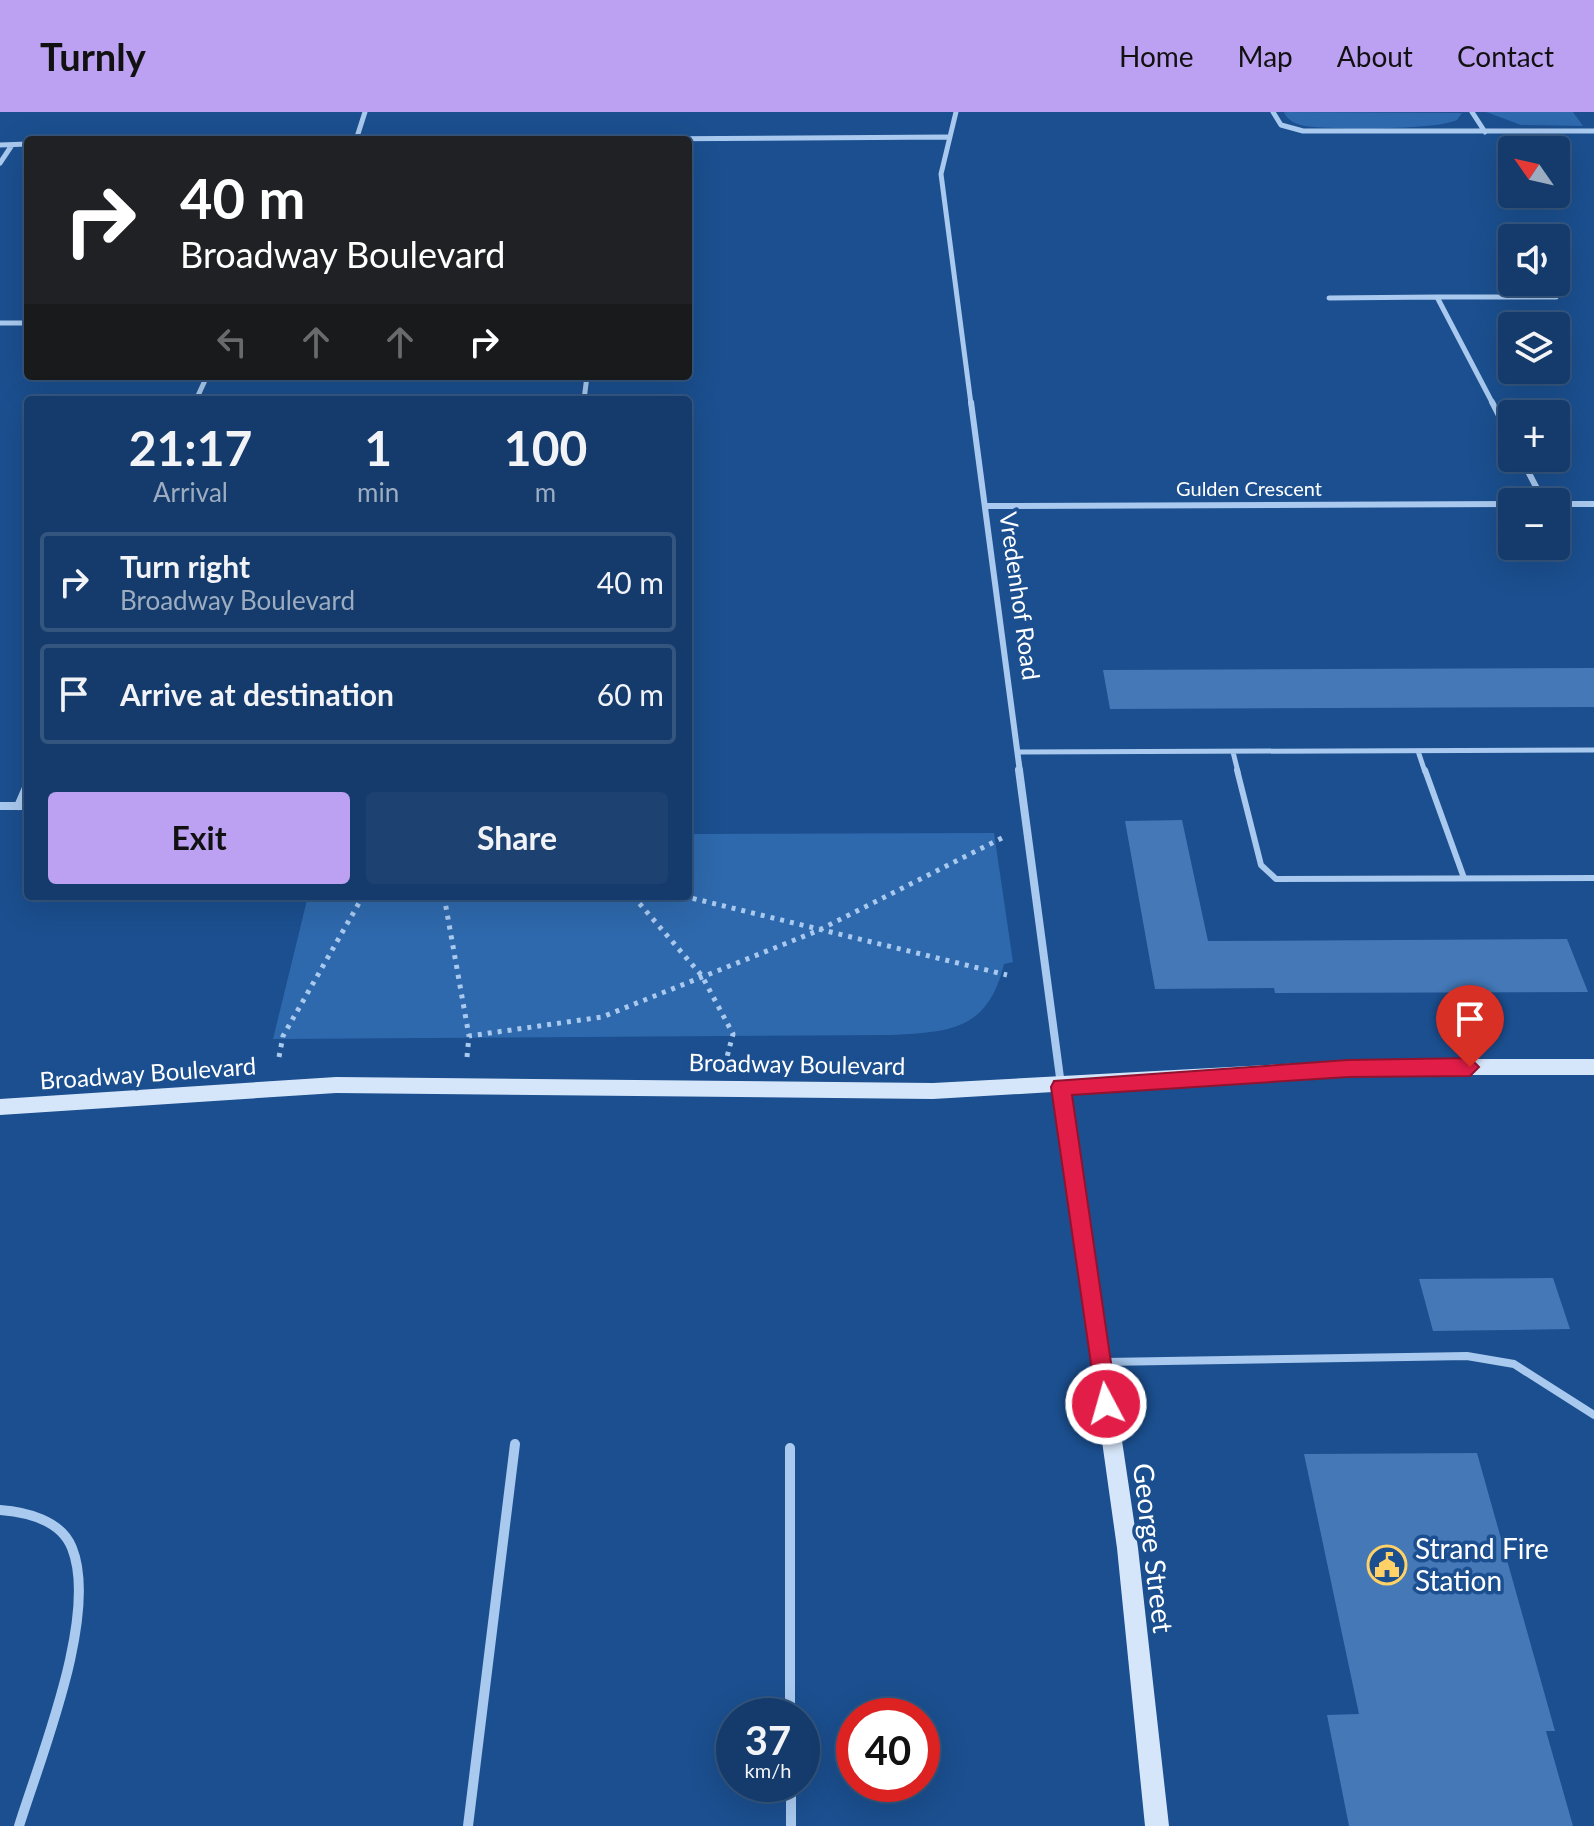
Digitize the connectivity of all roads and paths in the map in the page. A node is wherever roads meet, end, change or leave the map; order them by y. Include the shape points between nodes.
1 (365, 112) edge
2 (956, 112) edge
3 (1273, 112) edge
4 (1472, 112) edge
5 (1594, 131) edge
6 (1485, 132) junction
7 (357, 136) edge
8 (947, 137) junction
9 (692, 139) edge
10 (24, 144) edge
11 (0, 145) edge
12 (12, 145) junction
13 (0, 163) edge
14 (1437, 297) junction
15 (1556, 297) dead end
16 (1329, 298) dead end
17 (0, 323) edge
18 (24, 323) edge
19 (1498, 414) edge
20 (1498, 504) edge
21 (1570, 504) edge
22 (1594, 504) edge
23 (986, 506) junction
24 (1594, 750) edge
25 (1418, 751) junction
26 (1020, 752) junction
27 (1233, 752) junction
28 (24, 792) edge
29 (0, 806) edge
30 (18, 806) junction
31 (24, 806) edge
32 (1029, 829) junction
33 (1464, 878) junction
34 (1594, 878) edge
35 (692, 898) edge
36 (361, 900) edge
37 (445, 900) edge
38 (636, 900) edge
39 (817, 931) junction
40 (1007, 975) dead end
41 (702, 976) junction
42 (469, 1036) junction
43 (1594, 1067) edge
44 (463, 1086) junction
45 (1061, 1087) junction
46 (274, 1089) junction
47 (719, 1089) junction
48 (0, 1107) edge
49 (1102, 1362) junction
50 (1594, 1415) edge
51 (515, 1444) dead end
52 (790, 1448) dead end
53 (0, 1510) edge
54 (790, 1698) edge
55 (791, 1802) edge
56 (19, 1826) edge
57 (468, 1826) edge
58 (791, 1826) edge
59 (1157, 1826) edge

1 - 7 street
2 - 8 street, Vredenhof Road
3 - 6 street via 1281,125 1303,131
4 - 6 street
5 - 6 street
8 - 9 street
8 - 23 street, Vredenhof Road via 941,174
10 - 12 street
11 - 12 street
12 - 13 street
14 - 15 street
14 - 16 street
14 - 19 street
17 - 18 street
20 - 23 street, Gulden Crescent
21 - 22 street
23 - 26 street, Vredenhof Road
24 - 25 lane
25 - 27 lane
25 - 33 lane
26 - 27 lane
26 - 32 street, Vredenhof Road
27 - 33 lane via 1261,865 1276,879
28 - 30 street
29 - 30 street
30 - 31 street
32 - 39 path via 985,843
32 - 45 street, Vredenhof Road
33 - 34 lane
35 - 39 path
36 - 46 path via 283,1036
37 - 42 path
38 - 41 path
39 - 40 path
39 - 41 path
41 - 42 path via 602,1017
41 - 47 path via 733,1034
42 - 44 path
43 - 45 main road, Broadway Boulevard via 1376,1067
44 - 46 main road, Broadway Boulevard
44 - 47 main road, Broadway Boulevard
45 - 47 main road, Broadway Boulevard
45 - 49 main road, George Street
46 - 48 main road, Broadway Boulevard
49 - 50 lane via 1467,1356 1514,1364
49 - 59 main road, George Street
51 - 57 street
52 - 54 street
53 - 56 street via 24,1511 59,1529 72,1548 79,1582 76,1631
55 - 58 street

